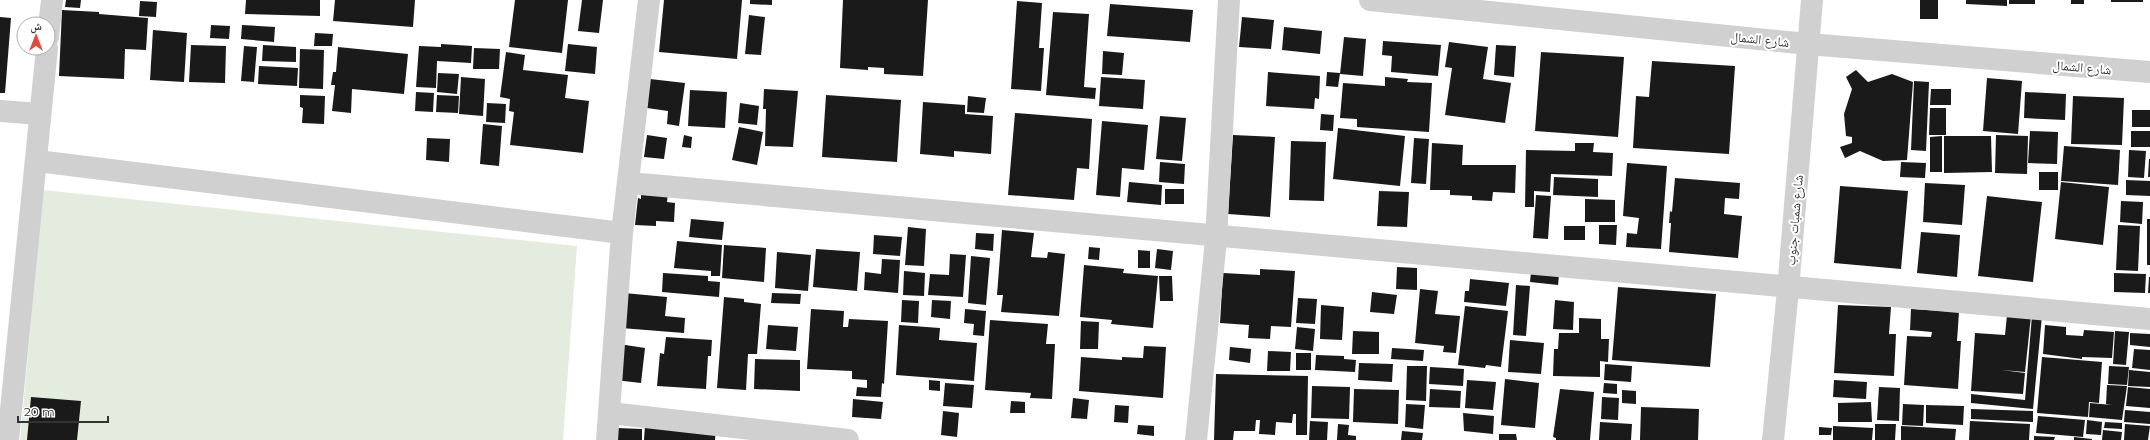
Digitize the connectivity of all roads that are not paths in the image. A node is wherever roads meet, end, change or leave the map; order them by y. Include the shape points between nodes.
1 (52, 0) edge
2 (649, 0) edge
3 (1229, 0) edge
4 (1370, 0) edge
5 (1812, 0) edge
6 (50, 16) edge
7 (1808, 44) junction
8 (46, 56) edge
9 (2150, 72) edge
10 (0, 111) edge
11 (40, 114) junction
12 (37, 161) junction
13 (629, 183) junction
14 (622, 233) junction
15 (1216, 239) junction
16 (1788, 290) junction
17 (2150, 319) edge
18 (9, 346) edge
19 (610, 413) junction
20 (8, 440) edge
21 (607, 440) edge
22 (848, 440) edge
23 (1196, 440) edge
24 (1773, 440) edge

1 - 6 street
2 - 13 street
3 - 15 street
4 - 7 street, شارع الشمال
5 - 7 street, شارع شمبات جنوب
7 - 9 street, شارع الشمال
7 - 16 street, شارع شمبات جنوب
8 - 11 street
10 - 11 street
11 - 12 street
12 - 14 street
12 - 18 street
13 - 14 street
13 - 15 street
14 - 19 street
15 - 16 street
15 - 23 street
16 - 17 street
16 - 24 street, شارع شمبات جنوب
18 - 20 street
19 - 21 street
19 - 22 street

